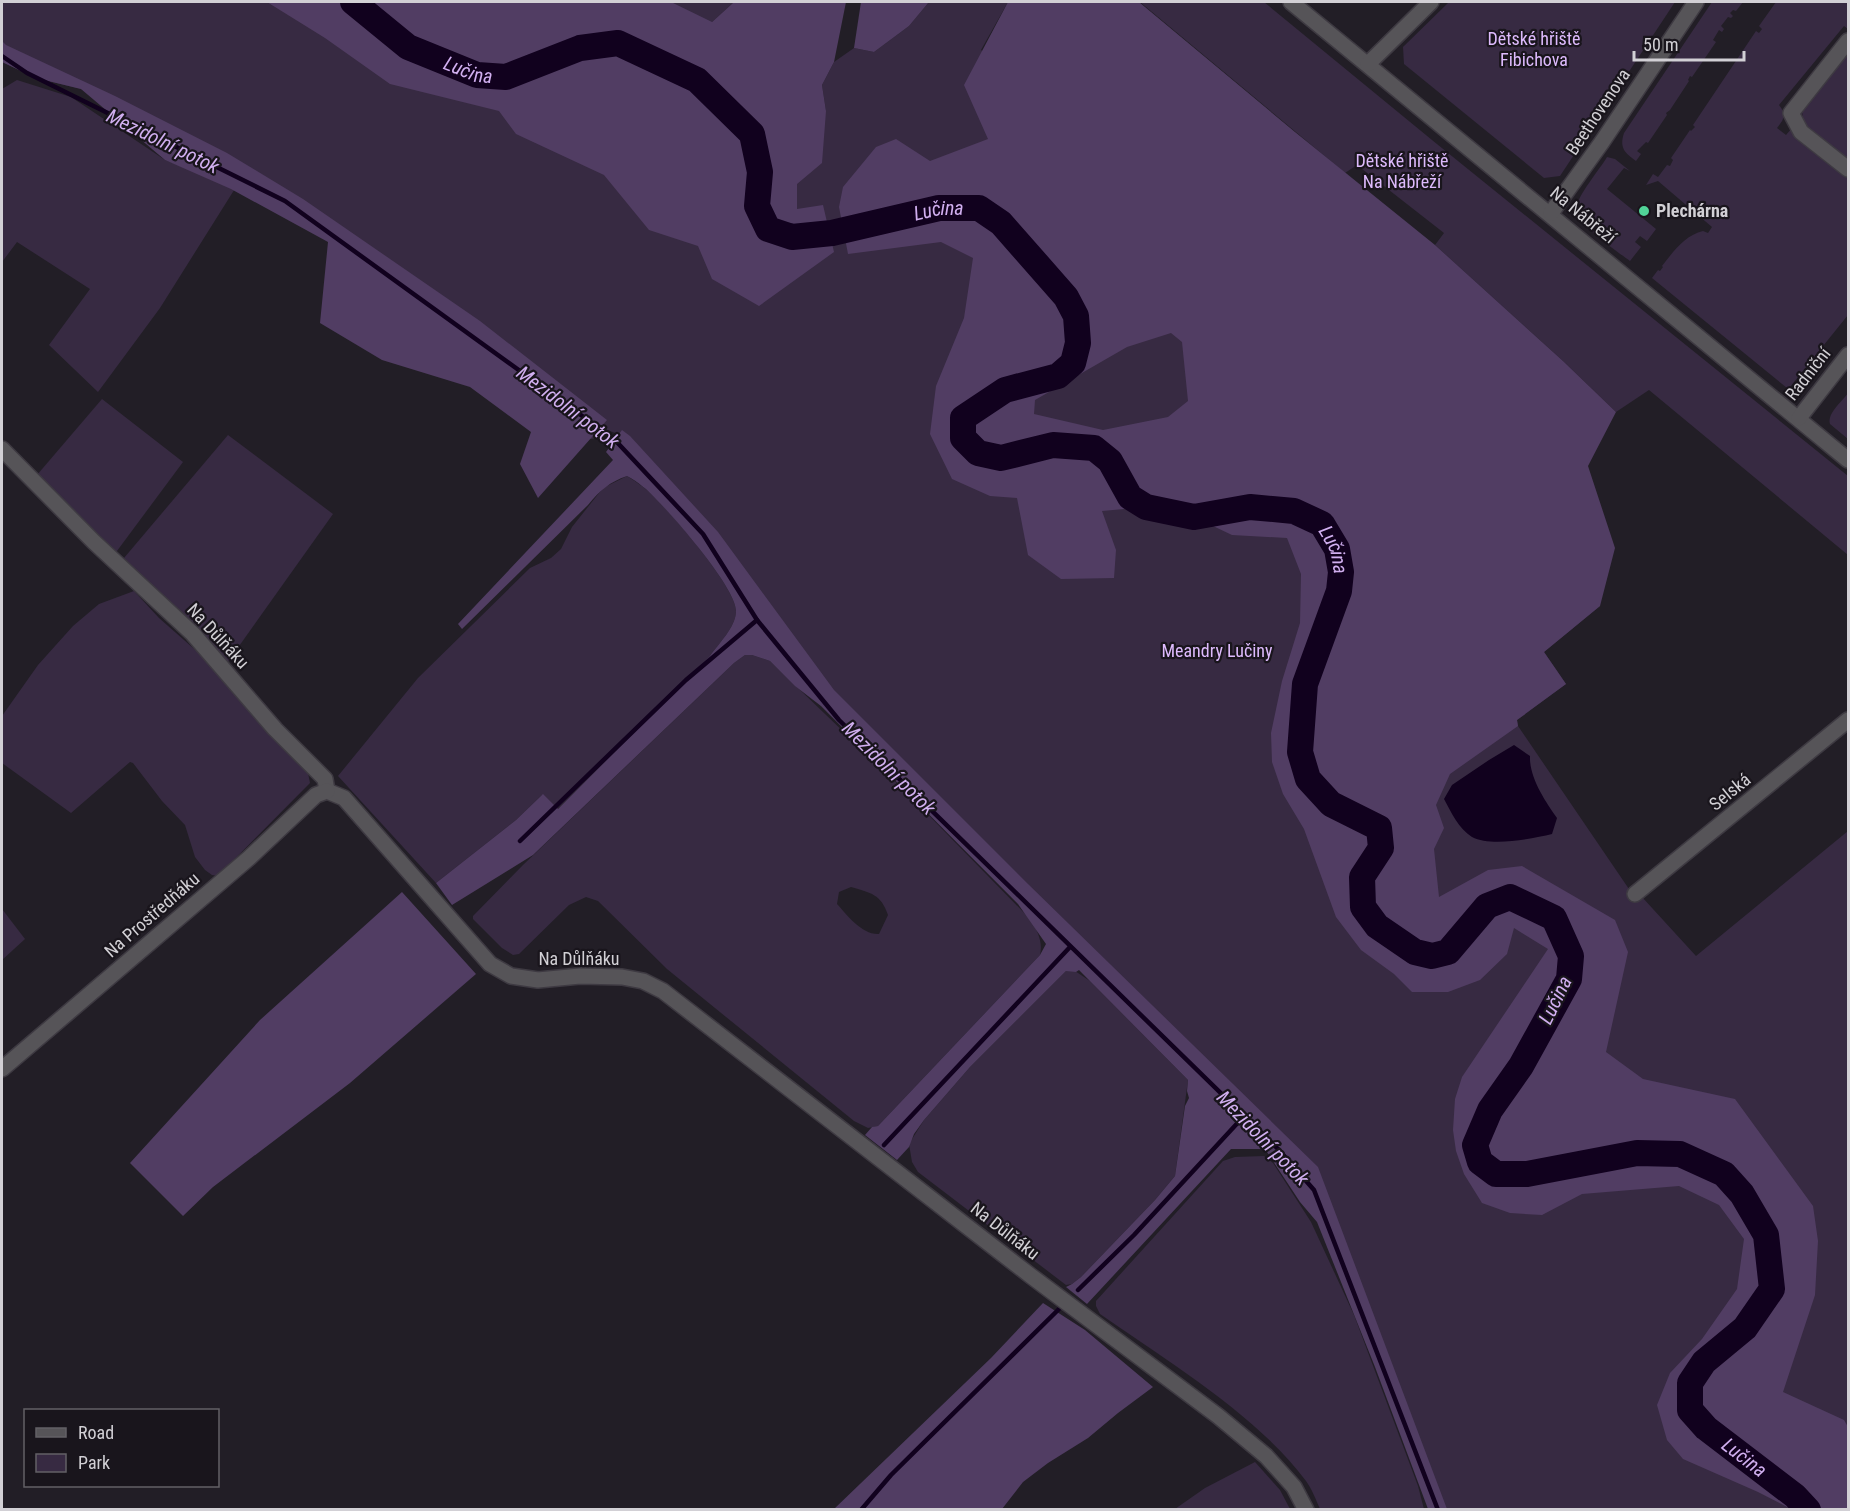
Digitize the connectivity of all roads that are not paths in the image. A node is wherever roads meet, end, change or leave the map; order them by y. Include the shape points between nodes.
1 (1291, 2) edge
2 (1430, 2) edge
3 (1696, 2) edge
4 (1848, 41) edge
5 (1368, 64) junction
6 (1848, 169) edge
7 (1551, 213) junction
8 (1848, 355) edge
9 (1799, 418) junction
10 (2, 448) edge
11 (1848, 460) edge
12 (1848, 720) edge
13 (327, 791) junction
14 (1635, 894) dead end
15 (2, 1069) edge
16 (1306, 1509) edge

1 - 5 street, Na Nábřeží
2 - 5 street
3 - 7 street, Beethovenova
4 - 6 street via 1791,113 1801,132
5 - 7 street, Na Nábřeží
7 - 9 street, Na Nábřeží
8 - 9 street, Radniční
9 - 11 street, Na Nábřeží
10 - 13 street, Na Důlňáku via 94,542 193,634 275,729 325,779
12 - 14 street, Selská
13 - 15 street, Na Prostředňáku via 316,795 249,858
13 - 16 street, Na Důlňáku via 344,798 490,964 511,976 538,980 622,977 643,981 663,991 1030,1276 1218,1416 1266,1456 1294,1487

